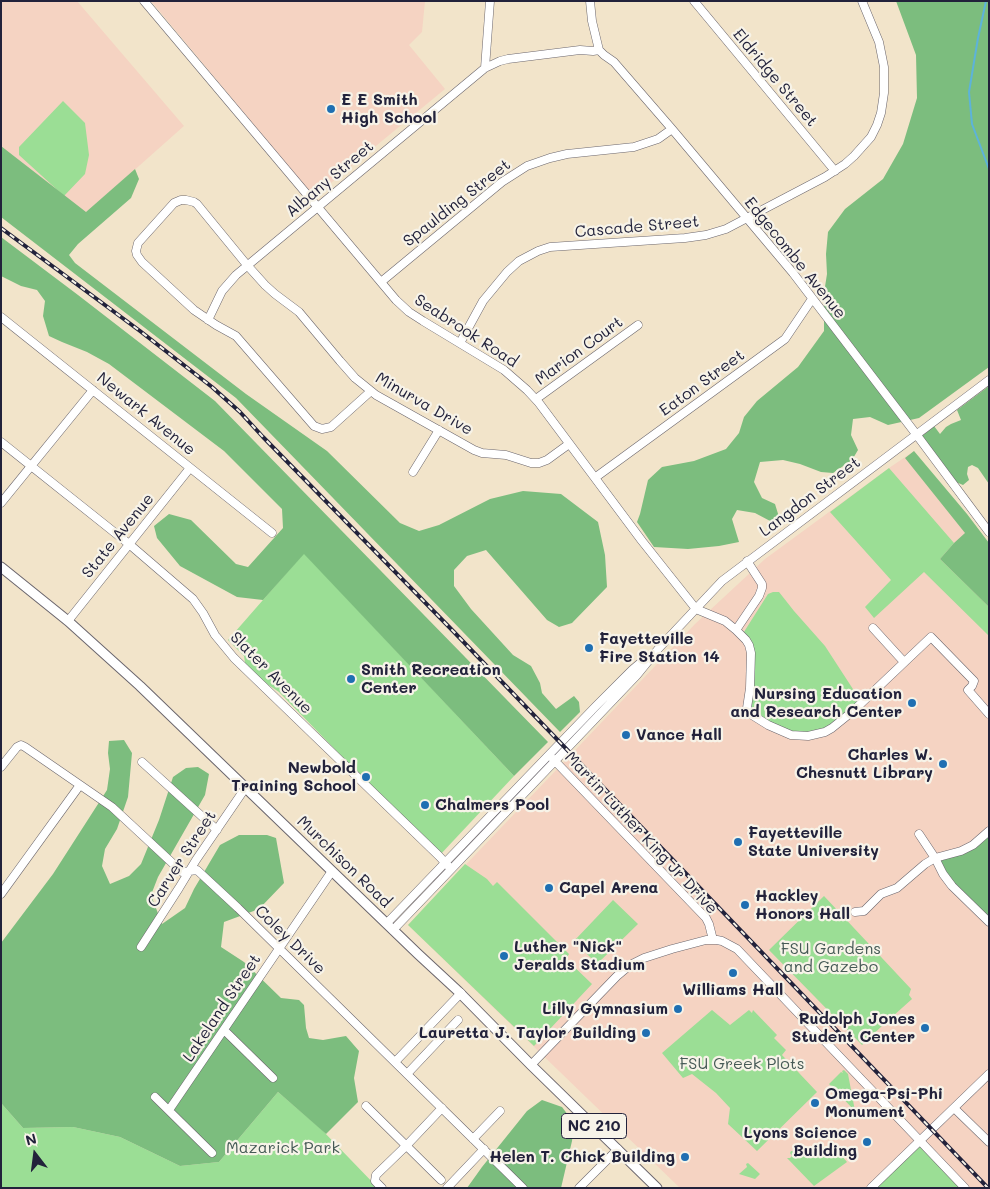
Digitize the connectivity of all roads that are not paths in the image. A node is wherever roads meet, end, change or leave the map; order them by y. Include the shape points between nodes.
1 (144, 1) edge
2 (490, 1) edge
3 (590, 1) edge
4 (694, 1) edge
5 (862, 1) edge
6 (599, 50) junction
7 (485, 68) junction
8 (672, 129) junction
9 (835, 171) junction
10 (318, 208) junction
11 (747, 218) junction
12 (247, 265) junction
13 (381, 282) junction
14 (812, 299) junction
15 (1, 317) edge
16 (208, 320) junction
17 (638, 325) dead end
18 (460, 343) junction
19 (989, 380) edge
20 (93, 390) junction
21 (371, 391) junction
22 (536, 399) junction
23 (439, 430) junction
24 (916, 434) junction
25 (1, 442) edge
26 (569, 444) junction
27 (31, 466) junction
28 (190, 468) junction
29 (414, 472) dead end
30 (596, 477) junction
31 (1, 503) edge
32 (989, 532) edge
33 (272, 533) dead end
34 (129, 544) junction
35 (748, 561) junction
36 (1, 568) edge
37 (696, 609) junction
38 (68, 621) junction
39 (873, 628) dead end
40 (736, 630) junction
41 (904, 662) junction
42 (989, 714) edge
43 (552, 758) junction
44 (142, 762) dead end
45 (1, 767) edge
46 (80, 785) junction
47 (246, 787) junction
48 (217, 830) junction
49 (989, 831) edge
50 (919, 834) dead end
51 (935, 858) junction
52 (445, 862) junction
53 (451, 869) junction
54 (332, 871) junction
55 (189, 872) junction
56 (1, 894) edge
57 (855, 912) dead end
58 (989, 922) edge
59 (390, 926) junction
60 (713, 940) junction
61 (141, 947) dead end
62 (279, 949) junction
63 (461, 994) junction
64 (458, 1020) dead end
65 (224, 1030) junction
66 (395, 1062) junction
67 (531, 1065) junction
68 (407, 1074) junction
69 (989, 1074) edge
70 (273, 1078) dead end
71 (155, 1096) dead end
72 (366, 1106) dead end
73 (442, 1108) junction
74 (954, 1108) junction
75 (169, 1110) junction
76 (500, 1111) dead end
77 (473, 1139) junction
78 (919, 1141) junction
79 (989, 1142) edge
80 (406, 1146) junction
81 (484, 1149) junction
82 (618, 1149) junction
83 (212, 1153) dead end
84 (441, 1180) dead end
85 (382, 1188) edge
86 (447, 1188) edge
87 (523, 1188) edge
88 (579, 1188) edge
89 (657, 1188) edge
90 (871, 1188) edge
91 (965, 1188) edge

1 - 10 street, Seabrook Road
2 - 7 street
3 - 6 street
4 - 9 street, Eldridge Street
5 - 9 street, Cascade Street via 882,55 883,105 871,136
6 - 7 street, Albany Street via 508,59
6 - 8 street, Edgecombe Avenue via 614,62
7 - 10 street, Albany Street
8 - 11 street, Edgecombe Avenue
8 - 13 street, Spaulding Street via 658,139 640,145 567,154 527,166 502,182
9 - 11 street, Cascade Street
10 - 12 street, Albany Street
10 - 13 street, Seabrook Road
11 - 14 street, Edgecombe Avenue
11 - 18 street, Cascade Street via 718,232 698,237 538,251 507,272 483,302
12 - 16 street, Albany Street via 227,284
12 - 16 street, Minurva Drive via 197,204 190,200 174,203 140,240 136,251 142,262
12 - 21 street, Minurva Drive via 275,294 299,312 355,378
13 - 18 street, Seabrook Road via 409,312
14 - 24 street, Edgecombe Avenue
14 - 30 street, Eaton Street via 785,339
15 - 20 street, Newark Avenue
16 - 21 street via 243,342 318,428 331,427
17 - 22 street, Marion Court
18 - 22 street, Seabrook Road via 504,370
19 - 24 street, Langdon Street
20 - 27 street
20 - 28 street, Newark Avenue
21 - 23 street, Minurva Drive
22 - 26 street, Seabrook Road
23 - 26 street, Minurva Drive via 482,453 535,464 547,460
23 - 29 street
24 - 32 street, Edgecombe Avenue
24 - 35 street, Langdon Street
25 - 27 street, Slater Avenue
26 - 30 street, Seabrook Road
27 - 31 street
27 - 34 street, Slater Avenue
28 - 33 street, Newark Avenue
28 - 34 street, State Avenue
30 - 37 street, Seabrook Road
34 - 38 street, State Avenue
34 - 52 street, Slater Avenue via 193,599 234,658
35 - 37 street, Langdon Street via 722,581
35 - 40 street via 762,588
36 - 38 main road, Murchison Road / NC 210
37 - 40 street, Seabrook Road
37 - 43 street, Langdon Street via 632,670
38 - 47 main road, Murchison Road / NC 210
39 - 41 street
40 - 41 street via 746,640 751,653 748,708 752,715 768,725 792,735 808,736 832,728
41 - 42 street via 931,637 974,681 968,690
43 - 52 street, Langdon Street
43 - 53 street, Langdon Street
43 - 60 street, Martin Luther King Jr Drive via 706,918
44 - 48 street
45 - 46 street, Coley Drive via 21,745
46 - 55 street, Coley Drive via 112,808 182,872
46 - 56 street
47 - 48 street, Carver Street
47 - 54 main road, Murchison Road / NC 210
48 - 55 street, Carver Street
49 - 51 street via 973,846
50 - 51 street
51 - 57 street via 898,888 881,894 864,911
51 - 58 street via 952,886
52 - 53 street, Slater Avenue
52 - 59 street, Langdon Street
53 - 59 street, Langdon Street
54 - 59 main road, Murchison Road / NC 210
54 - 62 street, Lakeland Street
55 - 61 street, Carver Street
55 - 62 street, Coley Drive via 197,870
59 - 63 main road, Murchison Road / NC 210
60 - 67 street via 650,955 630,965
60 - 78 street, Martin Luther King Jr Drive via 737,949
62 - 65 street, Lakeland Street
62 - 66 street, Coley Drive
63 - 66 street
63 - 67 main road, Murchison Road / NC 210
64 - 68 street
65 - 70 street
65 - 75 street, Lakeland Street
66 - 68 street, Coley Drive
67 - 82 main road, Murchison Road / NC 210
68 - 73 street, Coley Drive
69 - 74 street
71 - 75 street
72 - 80 street
73 - 77 street, Coley Drive
73 - 80 street
74 - 78 street
74 - 79 street
75 - 83 street
76 - 77 street
77 - 81 street, Coley Drive
78 - 90 street
78 - 91 street, Martin Luther King Jr Drive
80 - 84 street
80 - 85 street via 376,1175 376,1181
81 - 86 street
81 - 87 street, Coley Drive
82 - 88 street
82 - 89 main road, Murchison Road / NC 210

